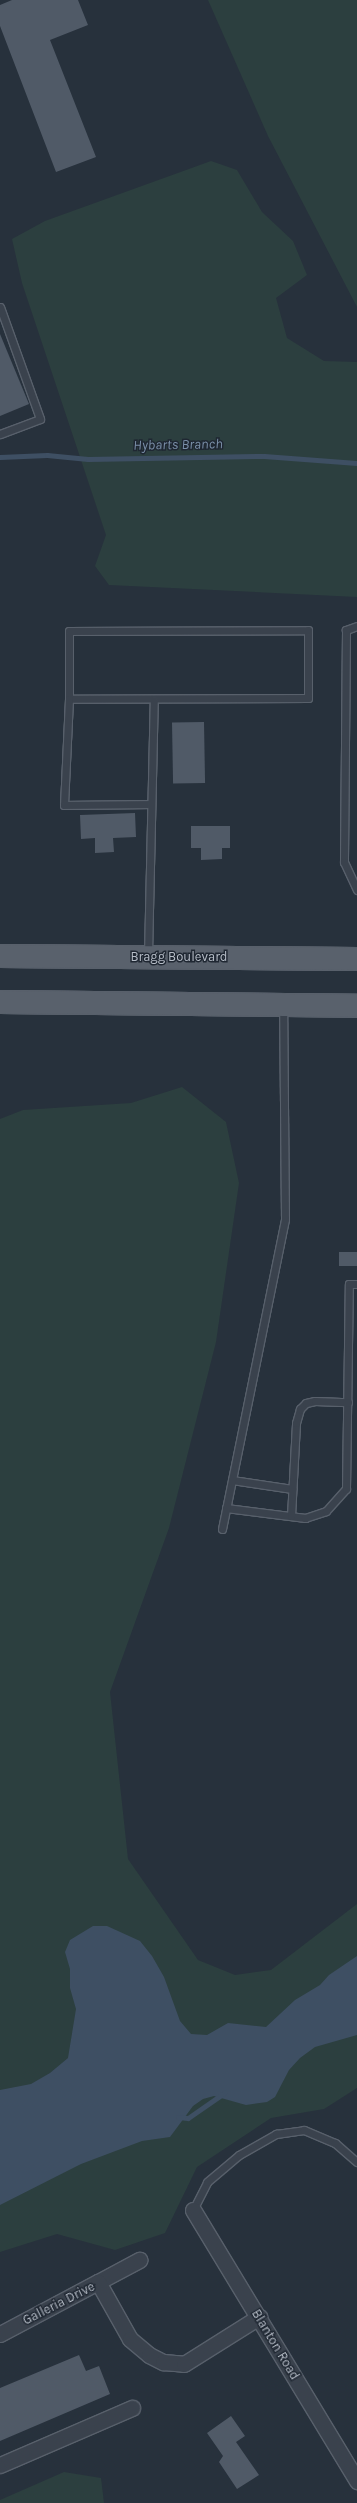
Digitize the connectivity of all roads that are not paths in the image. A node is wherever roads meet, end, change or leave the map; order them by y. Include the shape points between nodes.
1 (0, 307) edge
2 (0, 434) edge
3 (357, 626) edge
4 (154, 699) junction
5 (69, 700) junction
6 (151, 804) junction
7 (357, 890) edge
8 (0, 956) edge
9 (148, 957) junction
10 (357, 959) edge
11 (0, 1002) edge
12 (283, 1005) junction
13 (357, 1006) edge
14 (357, 1284) edge
15 (348, 1402) junction
16 (232, 1480) junction
17 (292, 1489) junction
18 (226, 1508) junction
19 (291, 1516) junction
20 (222, 1529) dead end
21 (357, 2162) edge
22 (193, 2210) joint
23 (139, 2260) dead end
24 (98, 2282) junction
25 (258, 2317) junction
26 (0, 2334) edge
27 (132, 2408) dead end
28 (0, 2465) edge
29 (357, 2481) edge

1 - 2 lane via 40,419
3 - 7 lane via 351,626 346,630 344,862
4 - 5 lane
4 - 5 lane via 308,698 308,630 69,631
4 - 6 lane
5 - 6 lane via 64,805
6 - 9 lane
8 - 9 main road, Bragg Boulevard
9 - 10 main road, Bragg Boulevard
11 - 12 main road
12 - 13 main road
12 - 16 lane via 285,1219
14 - 15 lane via 349,1284
15 - 17 lane via 315,1401 306,1403 300,1409 296,1423
15 - 19 lane via 346,1489 326,1511 305,1518
16 - 17 lane
16 - 18 lane
17 - 19 lane
18 - 19 lane
18 - 20 lane
21 - 22 lane via 335,2143 304,2130 276,2134 239,2155 207,2182
22 - 25 street, Blanton Road
23 - 24 street
24 - 25 street, Galleria Drive via 130,2339 149,2355 163,2362 184,2364
24 - 26 street, Galleria Drive
25 - 29 street, Blanton Road
27 - 28 street

